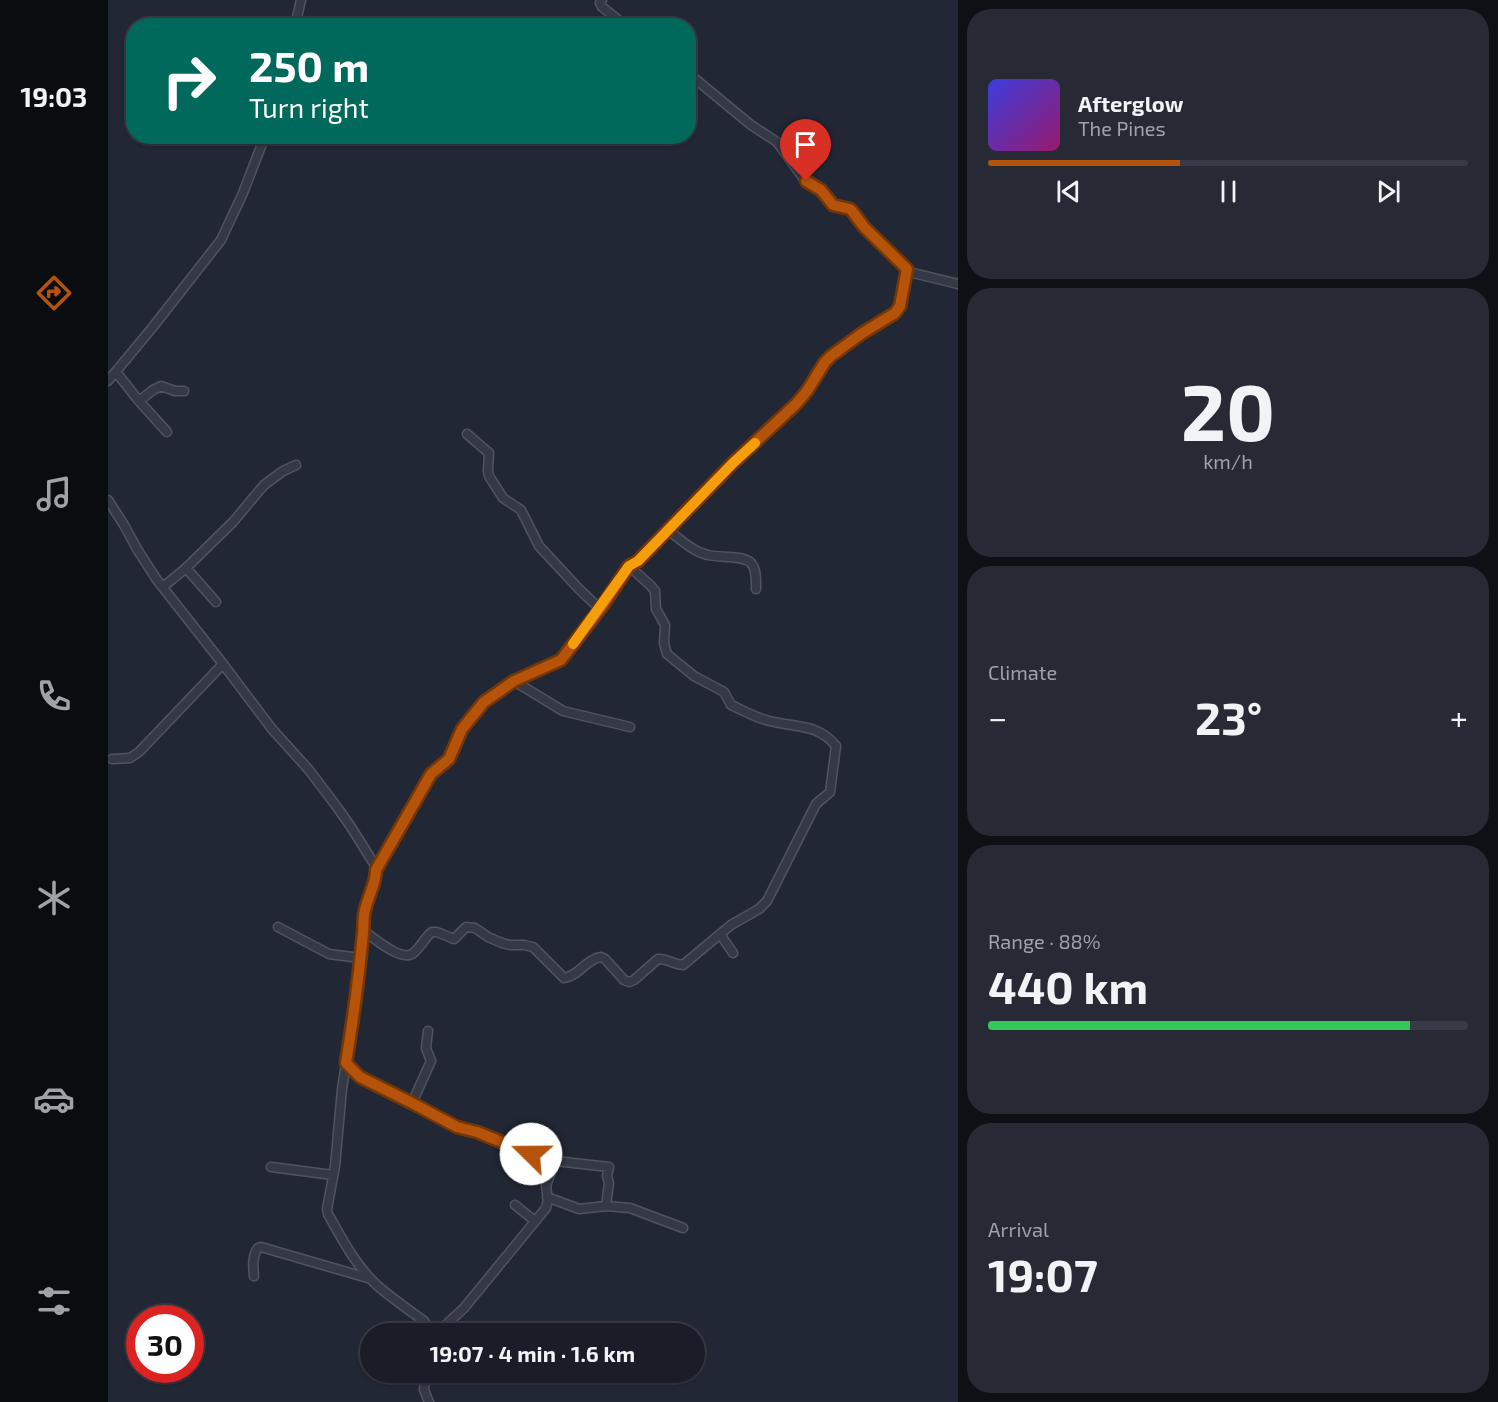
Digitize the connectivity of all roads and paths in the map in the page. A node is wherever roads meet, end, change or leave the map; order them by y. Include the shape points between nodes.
1 (301, 0) edge
2 (602, 0) edge
3 (297, 18) edge
4 (616, 18) edge
5 (696, 80) edge
6 (262, 144) edge
7 (907, 269) junction
8 (958, 284) edge
9 (110, 377) edge
10 (184, 391) dead end
11 (139, 402) junction
12 (167, 432) dead end
13 (467, 434) dead end
14 (297, 465) dead end
15 (108, 500) edge
16 (668, 530) junction
17 (629, 566) junction
18 (186, 568) junction
19 (163, 587) junction
20 (756, 589) dead end
21 (216, 602) dead end
22 (600, 609) junction
23 (223, 664) junction
24 (514, 681) junction
25 (630, 727) dead end
26 (112, 759) dead end
27 (376, 870) junction
28 (278, 927) dead end
29 (364, 931) junction
30 (720, 934) junction
31 (733, 953) dead end
32 (360, 957) junction
33 (428, 1031) dead end
34 (346, 1063) junction
35 (412, 1103) junction
36 (555, 1161) junction
37 (271, 1167) dead end
38 (333, 1175) junction
39 (548, 1197) junction
40 (515, 1205) dead end
41 (606, 1206) junction
42 (535, 1221) junction
43 (683, 1228) dead end
44 (254, 1276) dead end
45 (371, 1279) junction
46 (425, 1323) edge
47 (448, 1323) edge
48 (425, 1383) edge
49 (429, 1402) edge

1 - 3 street
2 - 4 street via 602,7
5 - 7 street via 777,142 804,179 821,190 833,205 850,209
6 - 9 street via 222,240
7 - 8 street
7 - 16 street via 895,313 831,356 796,404
9 - 11 street
10 - 11 street via 161,386
11 - 12 street
13 - 22 street via 489,453 489,476 503,498 521,510 539,546
14 - 18 street via 264,484 233,522
15 - 19 street
16 - 17 street
16 - 20 street via 706,555 750,562
17 - 22 street
17 - 30 street via 655,591 656,609 665,625 665,649 672,659 724,692 729,705 768,721 812,729 837,748 830,792 816,804 767,902
18 - 19 street
18 - 21 street
19 - 23 street
22 - 24 street via 561,660
23 - 26 street via 135,755
23 - 27 street via 337,807
24 - 25 street via 563,711
24 - 27 street via 484,702 462,729 449,759 431,774
27 - 29 street via 363,920
28 - 32 street via 329,954
29 - 30 street via 406,956 432,932 454,939 470,926 497,941 534,948 564,978 601,957 629,982 658,959 683,965
29 - 32 street
30 - 31 street
32 - 34 street
33 - 35 street via 425,1045 431,1061
34 - 35 street via 360,1077
34 - 38 street
35 - 36 street via 457,1127
36 - 39 street via 546,1186
36 - 41 street via 609,1167
37 - 38 street
38 - 45 street via 328,1214
39 - 41 street via 579,1209
39 - 42 street via 546,1208
40 - 42 street
41 - 43 street via 630,1208
42 - 47 street
44 - 45 street via 255,1253 261,1247
45 - 46 street
48 - 49 street

